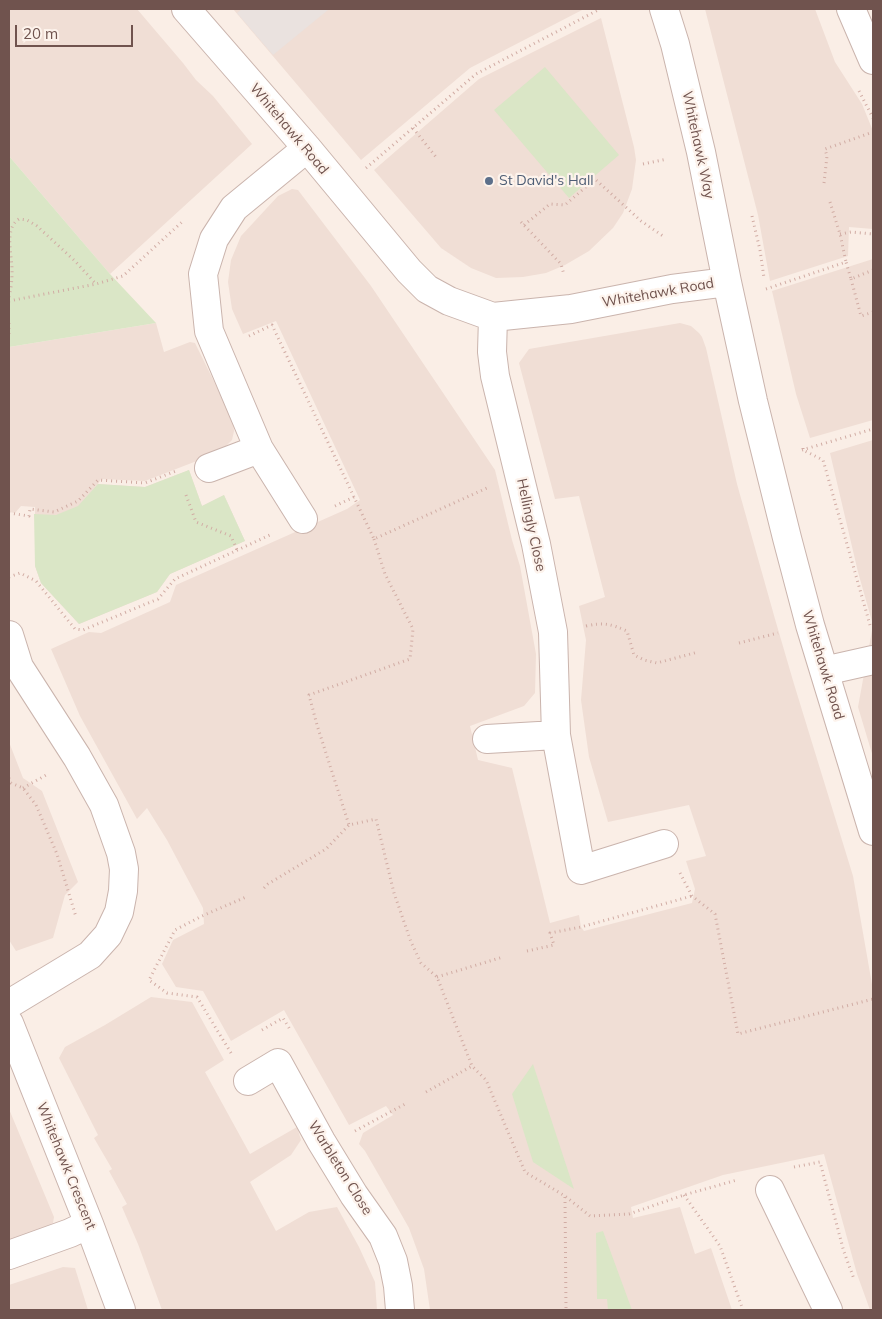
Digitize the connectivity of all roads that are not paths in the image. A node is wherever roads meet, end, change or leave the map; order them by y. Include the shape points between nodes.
1 (186, 9) edge
2 (664, 9) edge
3 (851, 9) edge
4 (873, 60) edge
5 (307, 148) junction
6 (727, 282) junction
7 (493, 317) junction
8 (259, 449) junction
9 (209, 468) road end
10 (303, 519) road end
11 (9, 634) edge
12 (873, 660) edge
13 (824, 671) junction
14 (556, 735) junction
15 (487, 739) dead end
16 (873, 831) edge
17 (664, 844) road end
18 (9, 1004) edge
19 (9, 1024) edge
20 (248, 1081) road end
21 (770, 1190) dead end
22 (89, 1224) junction
23 (9, 1255) edge
24 (121, 1310) edge
25 (400, 1310) edge
26 (828, 1310) edge

1 - 5 street, Whitehawk Road
2 - 6 street, Whitehawk Way via 700,152
3 - 4 street
5 - 7 street, Whitehawk Road via 427,289
5 - 8 street via 234,208 214,240 203,274 210,332
6 - 7 street, Whitehawk Road via 571,309
6 - 13 street, Whitehawk Road via 753,401
7 - 14 street, Hellingly Close via 495,376 536,544 552,632
8 - 9 street
8 - 10 street
11 - 18 street via 19,667 104,805 124,869 124,891 108,935 90,955
12 - 13 street
13 - 16 street, Whitehawk Road
14 - 15 street
14 - 17 street, Hellingly Close via 581,870
19 - 22 street, Whitehawk Crescent
20 - 25 street, Warbleton Close via 278,1063 321,1141 383,1236 398,1286
21 - 26 street
22 - 23 street
22 - 24 street, Whitehawk Crescent

